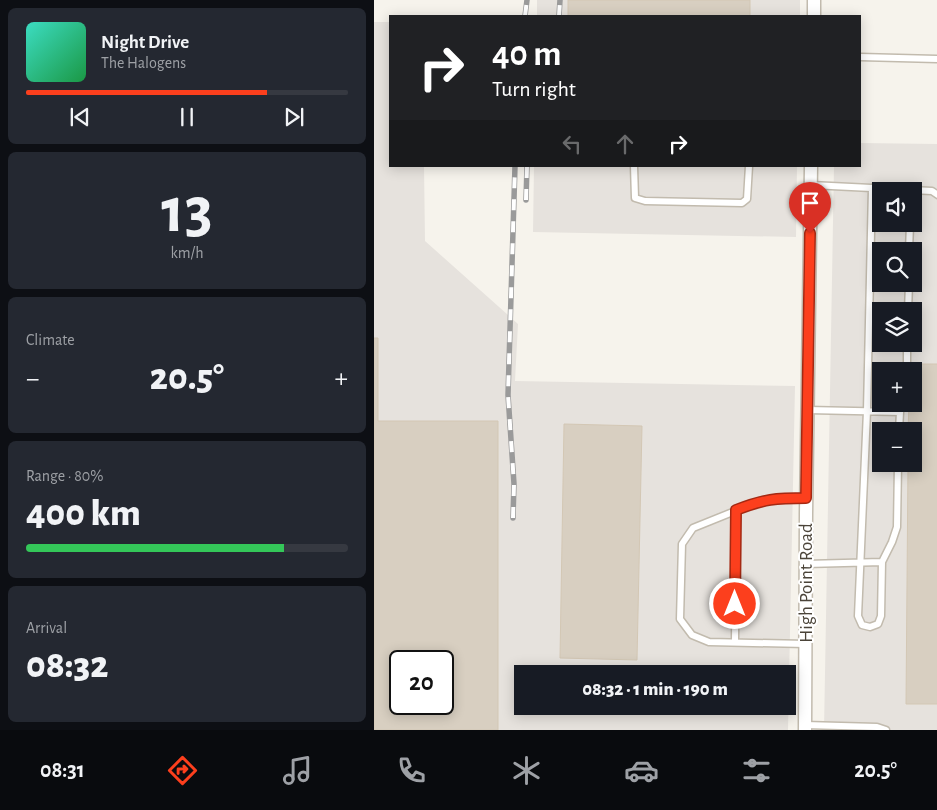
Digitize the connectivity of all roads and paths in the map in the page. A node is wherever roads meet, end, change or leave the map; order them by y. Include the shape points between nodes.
1 (814, 0) edge
2 (814, 15) edge
3 (861, 58) edge
4 (937, 59) edge
5 (634, 167) edge
6 (749, 167) edge
7 (811, 167) edge
8 (811, 185) junction
9 (872, 188) joint
10 (922, 191) edge
11 (937, 195) edge
12 (808, 410) junction
13 (867, 411) junction
14 (872, 411) edge
15 (900, 412) edge
16 (899, 422) edge
17 (898, 472) edge
18 (806, 498) junction
19 (736, 510) junction
20 (882, 562) junction
21 (861, 563) junction
22 (806, 564) junction
23 (735, 642) junction
24 (806, 644) junction
25 (805, 727) edge
26 (886, 730) edge

1 - 2 street
3 - 4 lane
5 - 6 lane via 637,200 742,203 747,199
7 - 8 street, High Point Road
8 - 9 lane
8 - 12 street, High Point Road
9 - 13 lane
10 - 11 lane via 932,191
12 - 13 lane
12 - 18 street, High Point Road
13 - 14 lane
13 - 21 lane
15 - 16 lane
17 - 20 lane via 897,527
18 - 19 lane via 777,498
18 - 22 street, High Point Road
19 - 23 lane
19 - 23 lane via 693,528 682,544 680,619 692,635 709,642
20 - 21 lane
20 - 21 lane via 881,616 878,624 870,627 862,625 858,616
21 - 22 lane
22 - 24 street, High Point Road
23 - 24 lane
24 - 25 street, High Point Road
25 - 26 lane via 877,727

